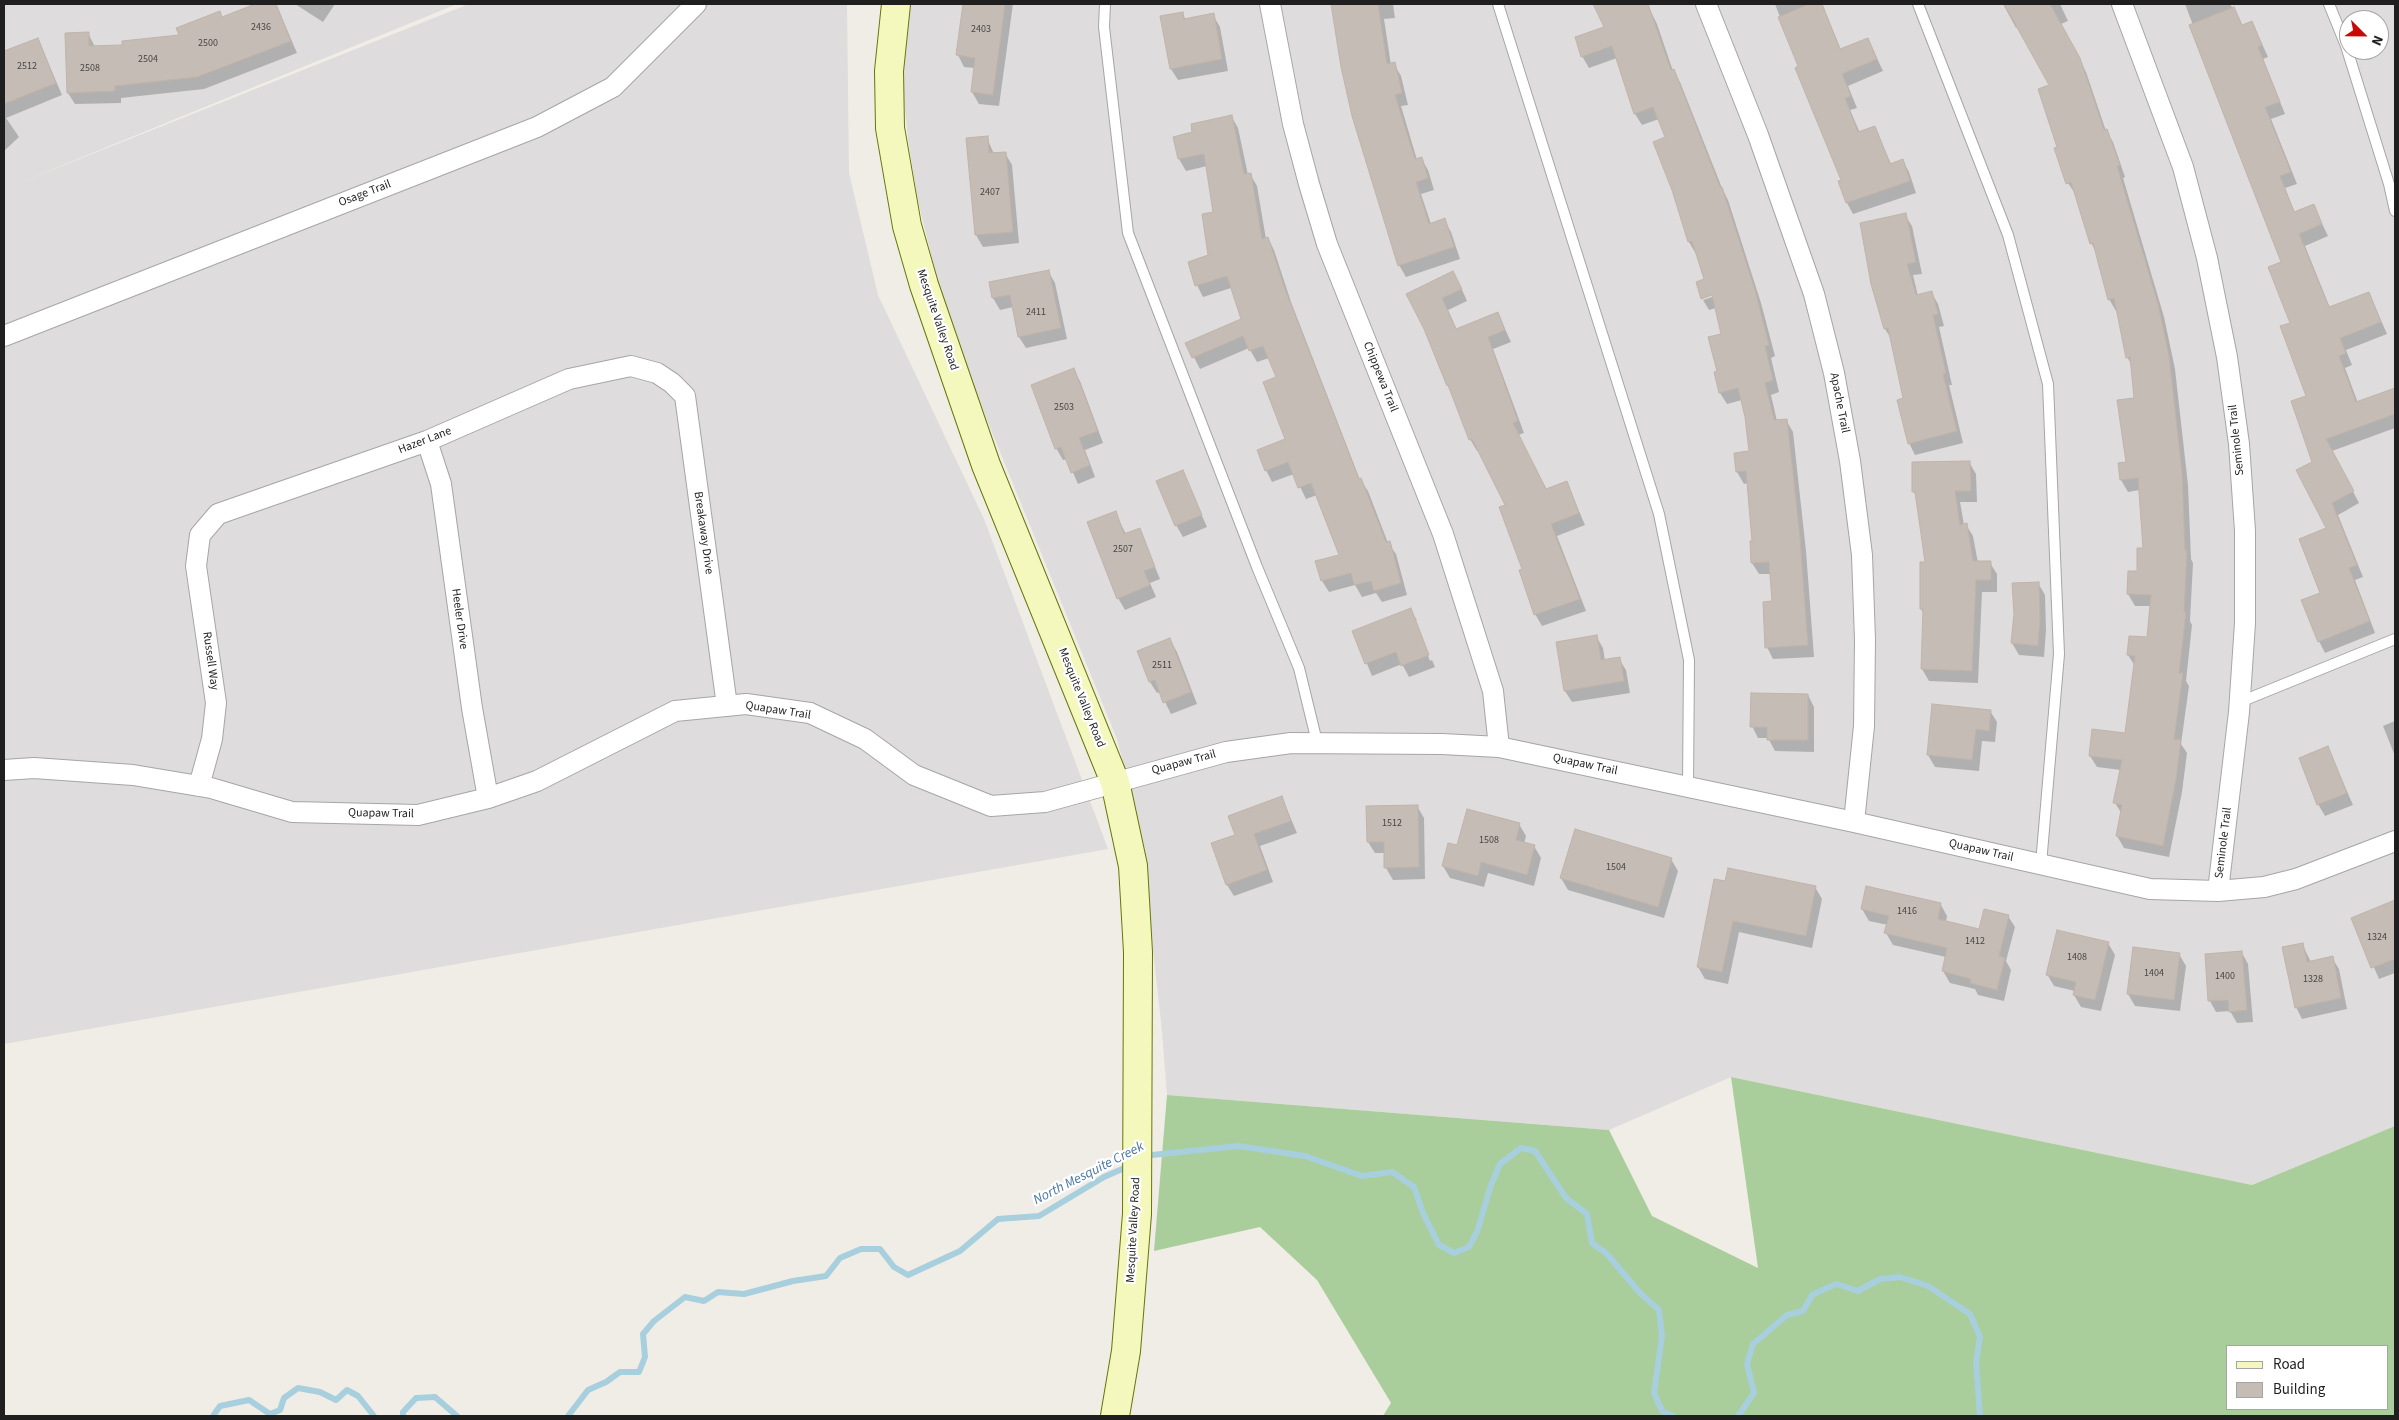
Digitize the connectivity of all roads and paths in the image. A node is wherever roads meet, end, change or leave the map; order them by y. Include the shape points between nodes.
1 (696, 4) edge
2 (896, 4) edge
3 (1105, 4) edge
4 (1270, 4) edge
5 (1498, 4) edge
6 (1706, 4) edge
7 (1918, 4) edge
8 (2122, 4) edge
9 (2329, 4) edge
10 (2395, 210) edge
11 (4, 336) edge
12 (657, 373) joint
13 (427, 441) junction
14 (200, 535) joint
15 (2395, 639) edge
16 (2240, 702) junction
17 (727, 706) junction
18 (1316, 742) junction
19 (1499, 747) junction
20 (4, 770) edge
21 (1116, 782) junction
22 (198, 786) junction
23 (1688, 787) junction
24 (488, 798) junction
25 (1854, 822) junction
26 (2395, 840) edge
27 (2041, 864) junction
28 (2218, 891) junction
29 (1115, 1416) edge

1 - 11 street, Osage Trail via 613,87 537,127
2 - 21 street, Mesquite Valley Road via 888,71 890,128 907,226 986,465
3 - 18 lane via 1104,26 1128,233 1299,668
4 - 19 street, Chippewa Trail via 1293,124 1311,193 1327,244 1443,534 1493,691
5 - 23 lane via 1658,514 1689,660
6 - 25 street, Apache Trail via 1758,135 1814,294 1834,373 1850,461 1862,555 1865,640 1864,726
7 - 27 lane via 2008,235 2048,384 2059,654
8 - 16 street, Seminole Trail via 2183,167 2207,258 2227,357 2239,444 2245,531 2245,623
9 - 10 lane via 2346,46
12 - 13 street, Hazer Lane via 631,366 569,379
12 - 17 street, Breakaway Drive via 685,396
13 - 14 street, Hazer Lane via 218,514
13 - 24 street, Heeler Drive via 441,484 472,708
14 - 22 street, Russell Way via 196,566 216,703 212,739
15 - 16 lane
16 - 28 street, Seminole Trail
17 - 21 street, Quapaw Trail via 746,704 810,713 864,739 914,775 991,806 1045,802
17 - 24 street, Quapaw Trail via 675,711 537,781
18 - 19 street, Quapaw Trail
18 - 21 street, Quapaw Trail via 1226,752
19 - 23 street, Quapaw Trail
20 - 22 street, Quapaw Trail via 34,768 133,775
21 - 29 street, Mesquite Valley Road via 1133,876 1138,952 1137,1214 1126,1352
22 - 24 street, Quapaw Trail via 292,812 418,815
23 - 25 street, Quapaw Trail
25 - 27 street, Quapaw Trail
26 - 28 street, Quapaw Trail via 2296,879 2264,887
27 - 28 street, Quapaw Trail via 2150,889

